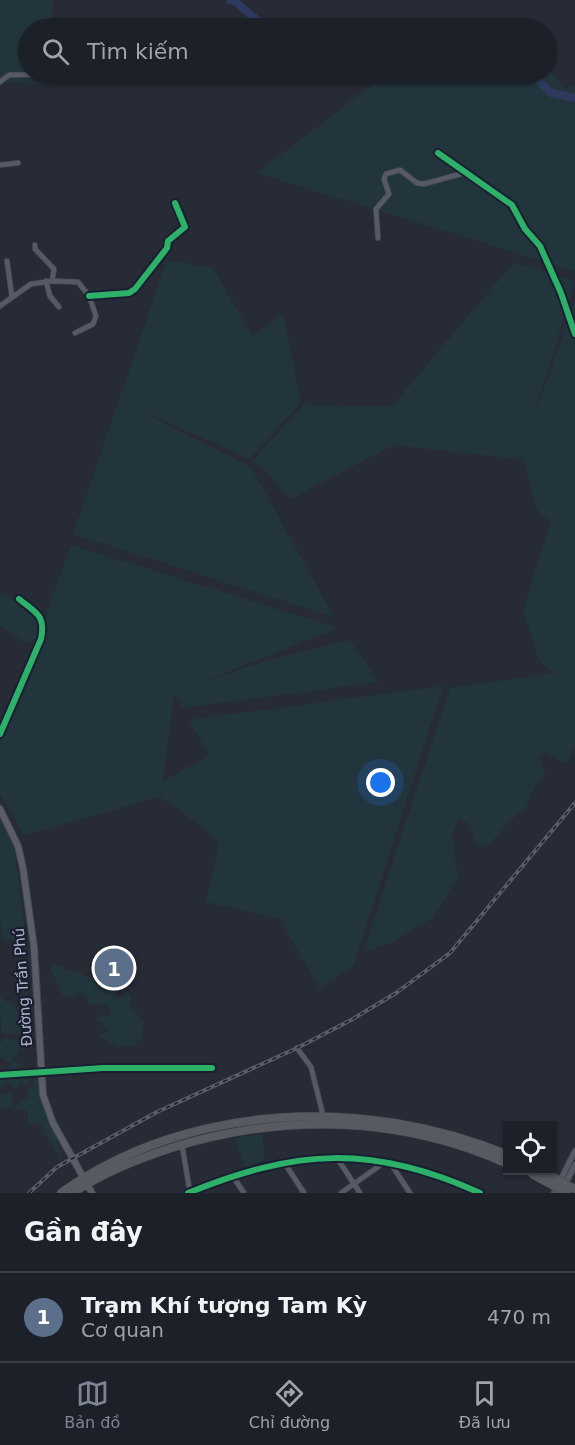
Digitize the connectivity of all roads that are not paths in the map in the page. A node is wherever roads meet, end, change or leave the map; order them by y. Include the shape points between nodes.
1 (18, 75) edge
2 (0, 82) edge
3 (438, 153) dead end
4 (18, 162) dead end
5 (0, 165) edge
6 (464, 173) junction
7 (175, 203) dead end
8 (378, 238) dead end
9 (35, 245) dead end
10 (7, 261) dead end
11 (46, 281) junction
12 (52, 281) junction
13 (88, 296) junction
14 (12, 297) junction
15 (0, 306) edge
16 (59, 307) dead end
17 (75, 333) dead end
18 (575, 334) edge
19 (19, 599) dead end
20 (0, 734) edge
21 (0, 809) edge
22 (297, 1048) dead end
23 (212, 1068) dead end
24 (40, 1071) junction
25 (0, 1076) edge
26 (322, 1115) junction
27 (182, 1145) junction
28 (575, 1151) edge
29 (503, 1154) edge
30 (337, 1158) junction
31 (284, 1162) junction
32 (388, 1163) junction
33 (503, 1163) edge
34 (573, 1164) edge
35 (232, 1174) junction
36 (534, 1175) edge
37 (549, 1175) edge
38 (84, 1181) junction
39 (354, 1184) junction
40 (575, 1189) edge
41 (189, 1192) edge
42 (61, 1193) edge
43 (73, 1193) edge
44 (92, 1193) edge
45 (244, 1193) edge
46 (304, 1193) edge
47 (341, 1193) edge
48 (360, 1193) edge
49 (410, 1193) edge
50 (480, 1193) edge
51 (554, 1193) edge
52 (560, 1193) edge
53 (567, 1193) edge

1 - 2 street via 9,75
3 - 6 street
4 - 5 street
6 - 8 street via 424,184 400,170 386,174 388,194 376,209
6 - 18 street via 512,205 540,246
7 - 13 street via 185,228 168,241 167,248 135,289 129,293
9 - 12 street via 54,270
10 - 14 street
11 - 12 street
11 - 14 street via 27,285
11 - 16 street via 50,296
12 - 13 street via 78,282
13 - 17 street via 96,320
14 - 15 street
19 - 20 street via 44,624
21 - 24 main road, Đường Trần Phú via 18,846 23,868 34,947
22 - 26 street via 311,1067
23 - 24 street
24 - 25 street
24 - 38 main road, Đường Trần Phú via 49,1114
26 - 29 highway via 436,1131
26 - 38 highway via 254,1120 209,1129 154,1146
27 - 33 highway via 277,1125 366,1125 414,1133
27 - 38 highway
27 - 41 street
28 - 34 street
30 - 31 street
30 - 32 street
30 - 39 street
31 - 35 street
31 - 46 street
32 - 39 street
32 - 49 street
32 - 50 street via 447,1178
34 - 51 street
34 - 52 street
35 - 41 street
35 - 45 street
36 - 53 highway, bridge
37 - 40 highway, bridge
38 - 42 highway
38 - 43 highway
38 - 44 main road, Đường Trần Phú
39 - 47 street
39 - 48 street

